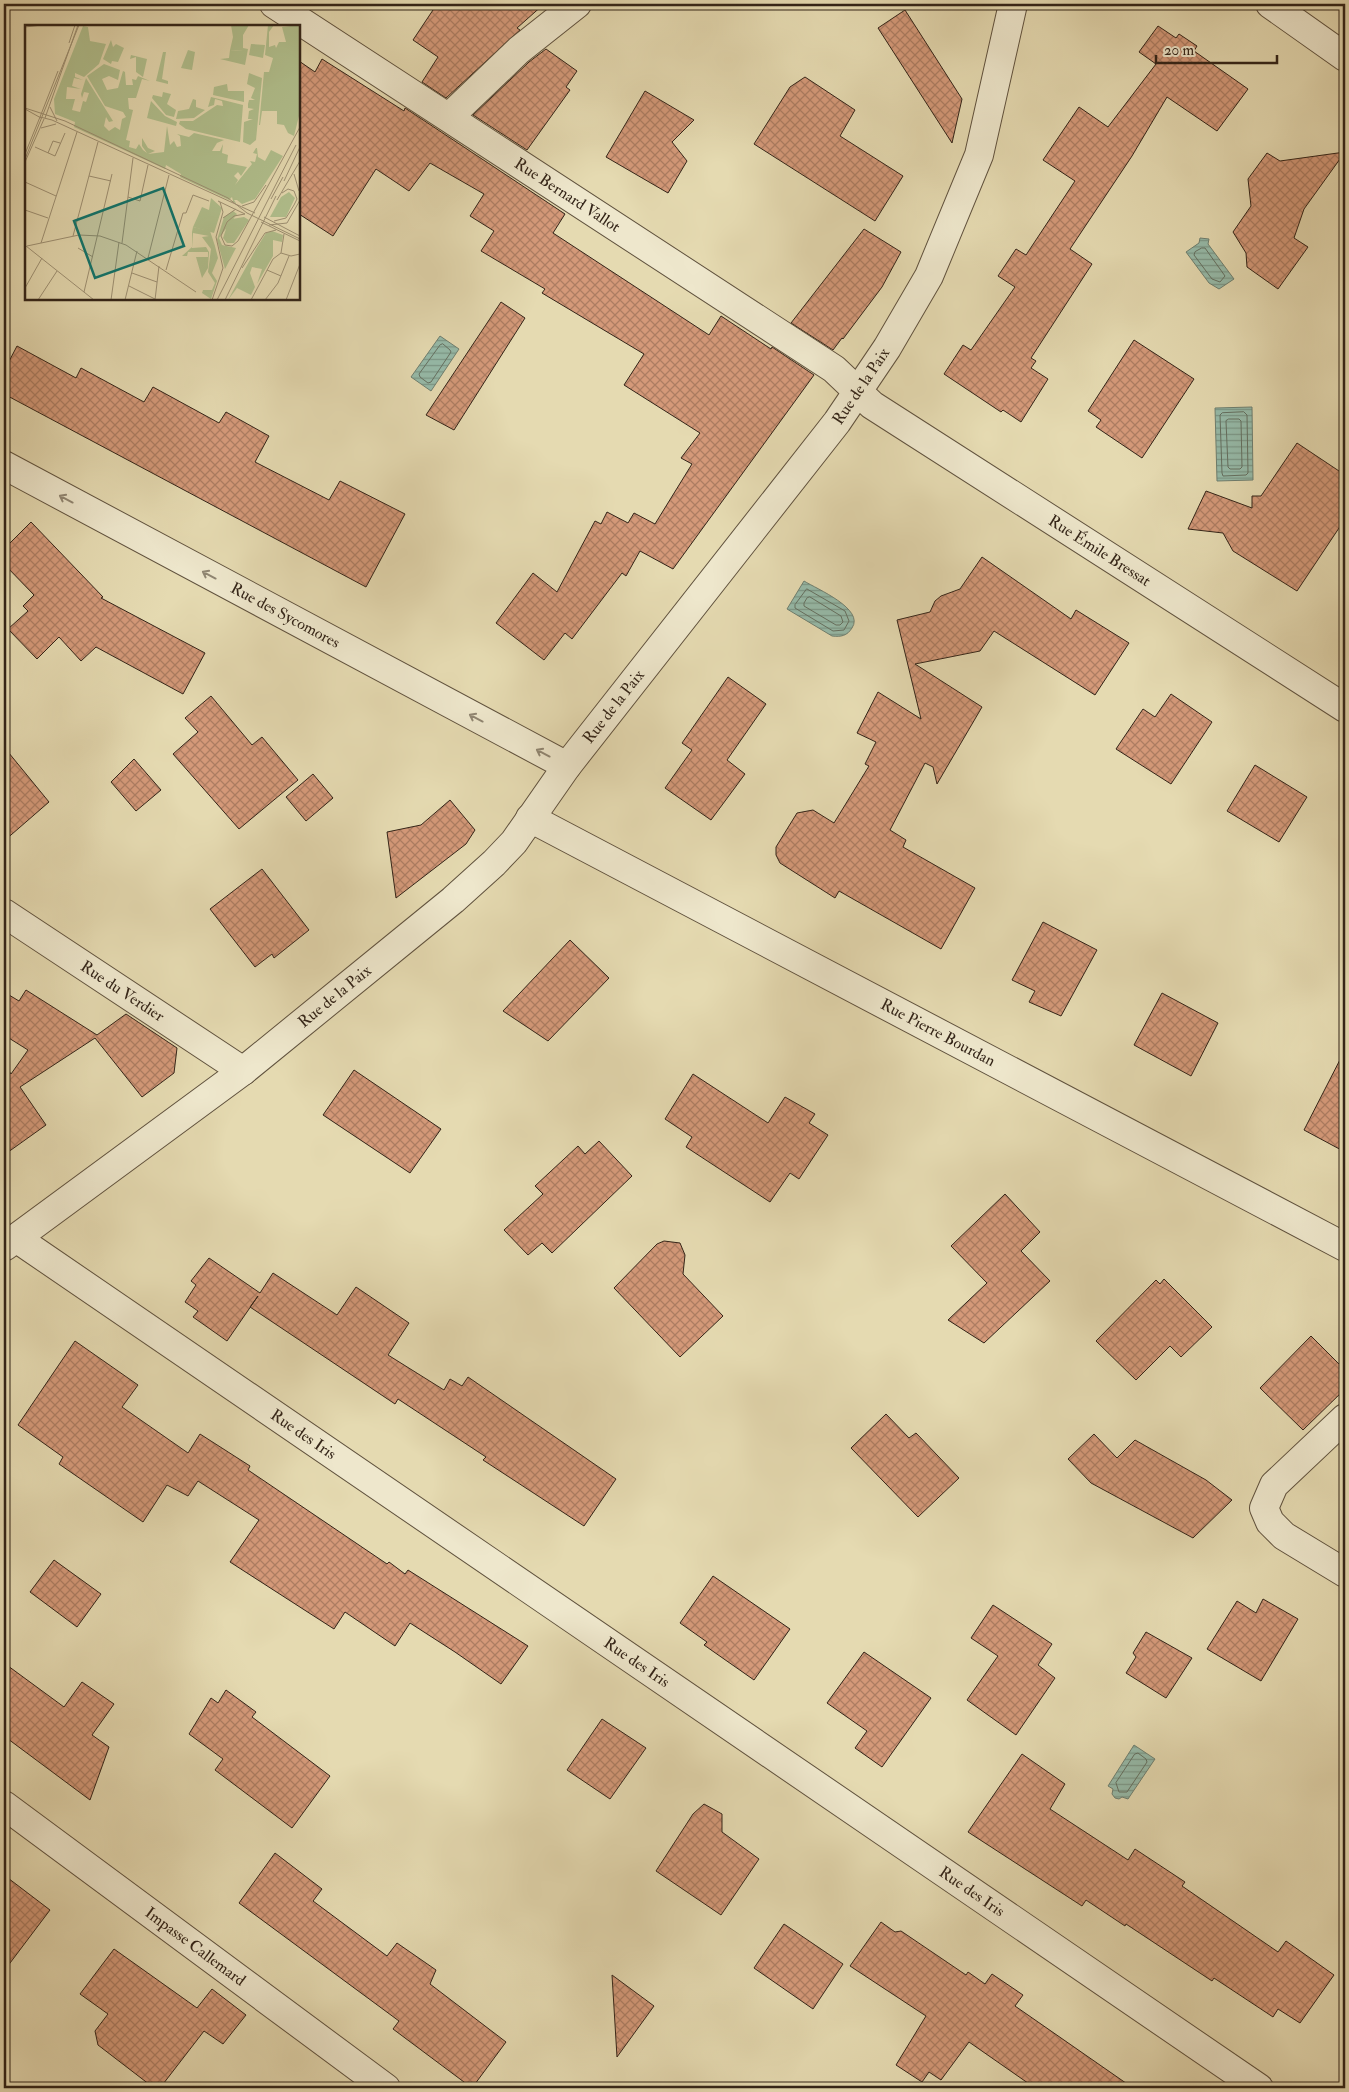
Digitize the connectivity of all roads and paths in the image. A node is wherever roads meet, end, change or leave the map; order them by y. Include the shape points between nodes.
1 (274, 4) edge
2 (577, 4) edge
3 (1013, 4) edge
4 (1270, 4) edge
5 (1345, 57) edge
6 (448, 117) junction
7 (857, 391) junction
8 (4, 465) edge
9 (1345, 708) edge
10 (567, 766) junction
11 (530, 818) junction
12 (4, 912) edge
13 (243, 1071) junction
14 (10, 1243) edge
15 (1345, 1247) edge
16 (1345, 1418) edge
17 (1345, 1573) edge
18 (4, 1805) edge
19 (386, 2088) edge
20 (1259, 2088) edge

1 - 6 street, Rue Bernard Vallot
2 - 6 street via 519,50
3 - 7 street, Rue de la Paix via 979,155 930,276
4 - 5 street
6 - 7 street, Rue Bernard Vallot via 834,370
7 - 9 street, Rue Émile Bressat via 884,413
7 - 10 street, Rue de la Paix via 837,422
10 -> 8 street, Rue des Sycomores
10 - 11 street, Rue de la Paix
11 - 13 street, Rue de la Paix via 514,842 453,900
11 - 15 street, Rue Pierre Bourdan
12 - 13 street, Rue du Verdier
13 - 14 street, Rue de la Paix
14 - 20 street, Rue des Iris
16 - 17 street via 1274,1485 1264,1508 1270,1522 1284,1536
18 - 19 street, Impasse Callemard

